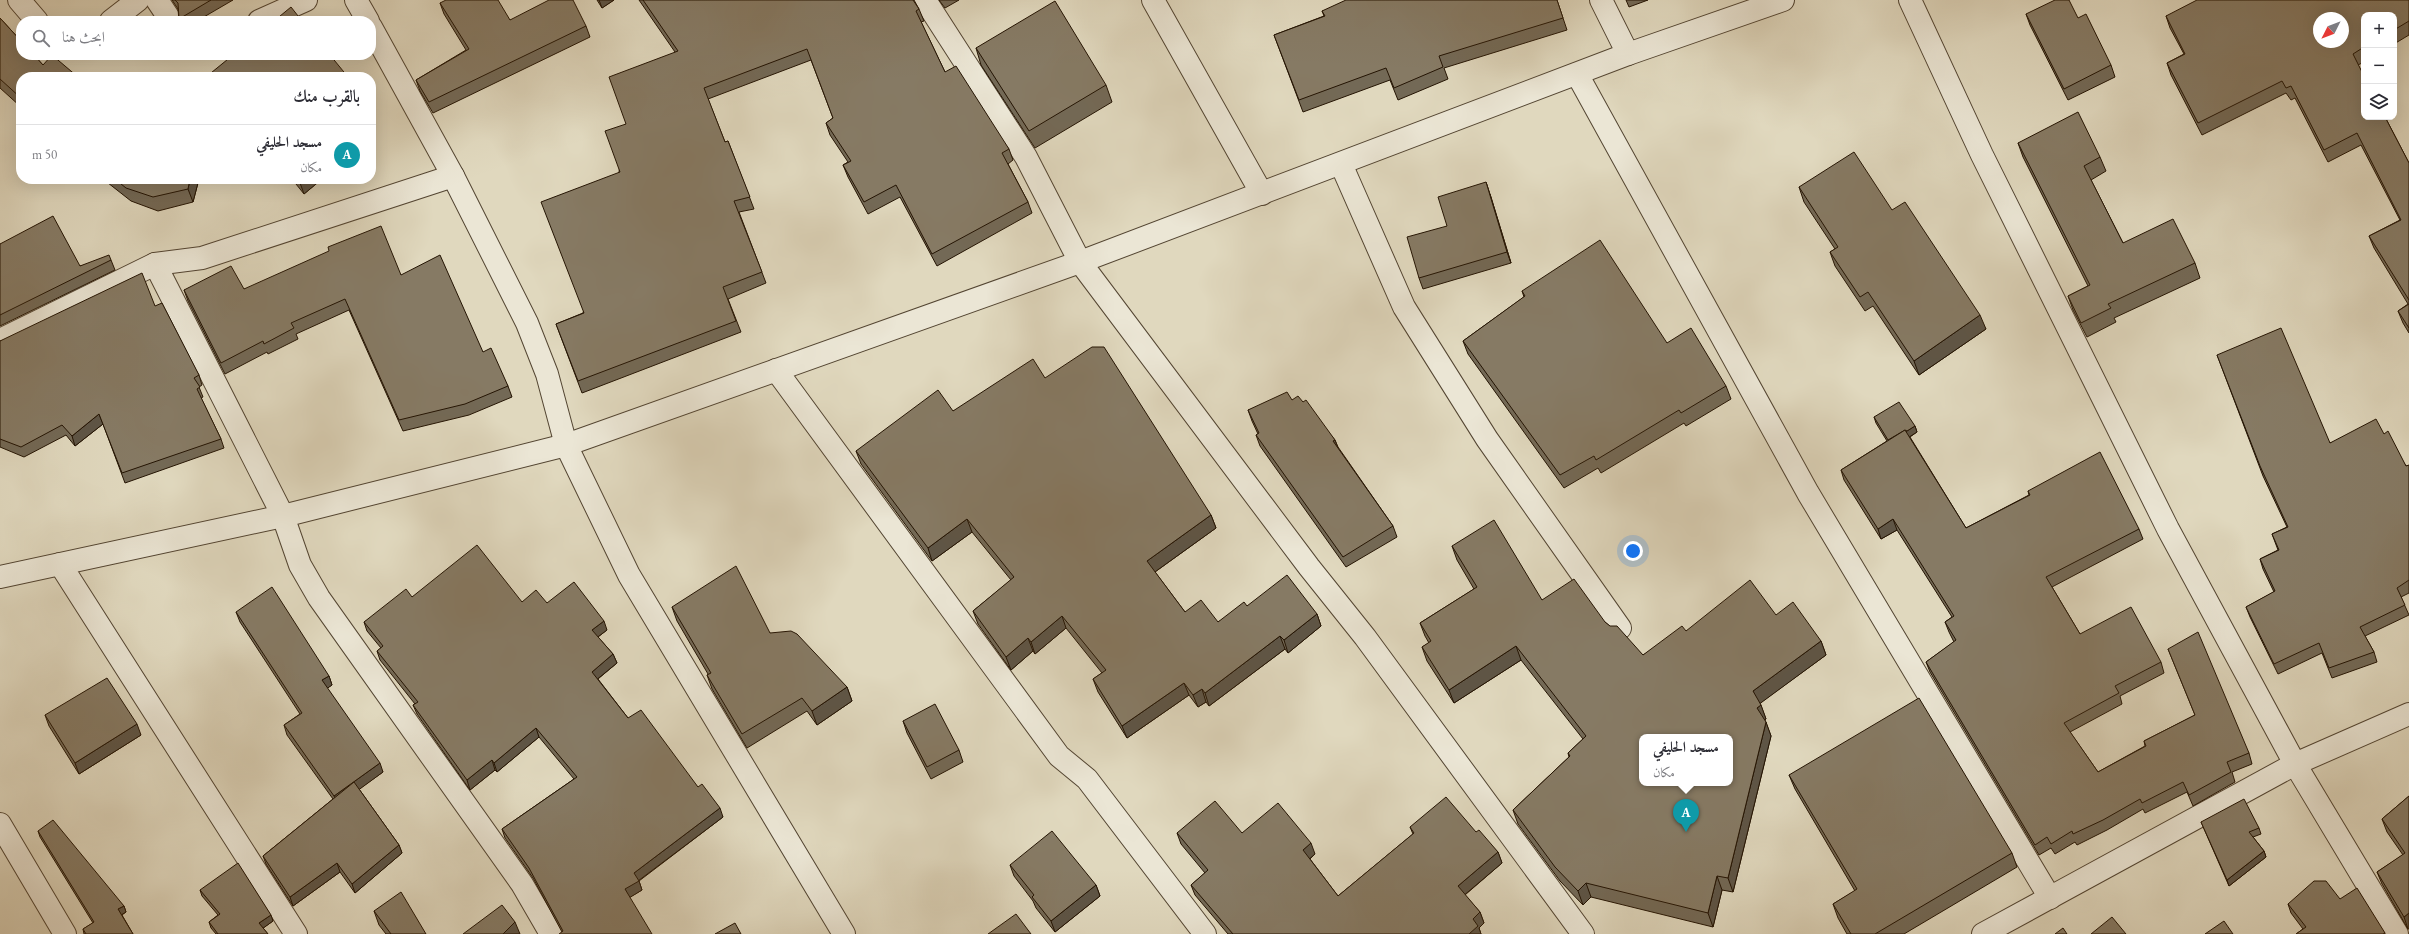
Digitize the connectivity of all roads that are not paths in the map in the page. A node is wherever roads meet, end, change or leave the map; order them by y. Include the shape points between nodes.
1 (19, 0) edge
2 (138, 0) edge
3 (157, 0) edge
4 (306, 0) edge
5 (356, 0) edge
6 (925, 0) edge
7 (1153, 0) edge
8 (1601, 0) edge
9 (1783, 0) edge
10 (1910, 0) edge
11 (33, 16) edge
12 (117, 16) edge
13 (168, 16) edge
14 (270, 16) edge
15 (365, 16) edge
16 (376, 36) edge
17 (1628, 54) junction
18 (1577, 74) junction
19 (1340, 164) junction
20 (452, 176) junction
21 (1262, 194) junction
22 (1080, 262) junction
23 (155, 264) junction
24 (0, 340) edge
25 (776, 370) junction
26 (566, 445) junction
27 (283, 516) junction
28 (60, 564) junction
29 (0, 577) edge
30 (1620, 628) edge
31 (2409, 714) edge
32 (2295, 764) junction
33 (0, 824) edge
34 (2050, 898) junction
35 (65, 934) edge
36 (296, 934) edge
37 (551, 934) edge
38 (844, 934) edge
39 (1205, 934) edge
40 (1583, 934) edge
41 (1983, 934) edge
42 (2397, 934) edge

1 - 11 street
2 - 12 street
3 - 13 street
4 - 14 street
5 - 15 street
6 - 22 street via 1026,157
7 - 21 street
8 - 17 street
9 - 17 street
10 - 32 street via 1982,155 2112,418 2168,529
16 - 20 street
17 - 18 street
18 - 19 street
18 - 34 street via 1808,493
19 - 21 street
19 - 30 street via 1404,307 1487,439
20 - 23 street via 202,258
20 - 26 street via 527,323 547,374
21 - 22 street
22 - 25 street
22 - 40 street via 1309,567 1365,637
23 - 24 street
23 - 27 street
25 - 26 street
25 - 39 street via 1059,756 1087,779
26 - 27 street
26 - 38 street via 629,575
27 - 28 street
27 - 37 street via 300,565 319,598 522,884
28 - 29 street
28 - 36 street
31 - 32 street
32 - 34 street
32 - 42 street
33 - 35 street
34 - 41 street

